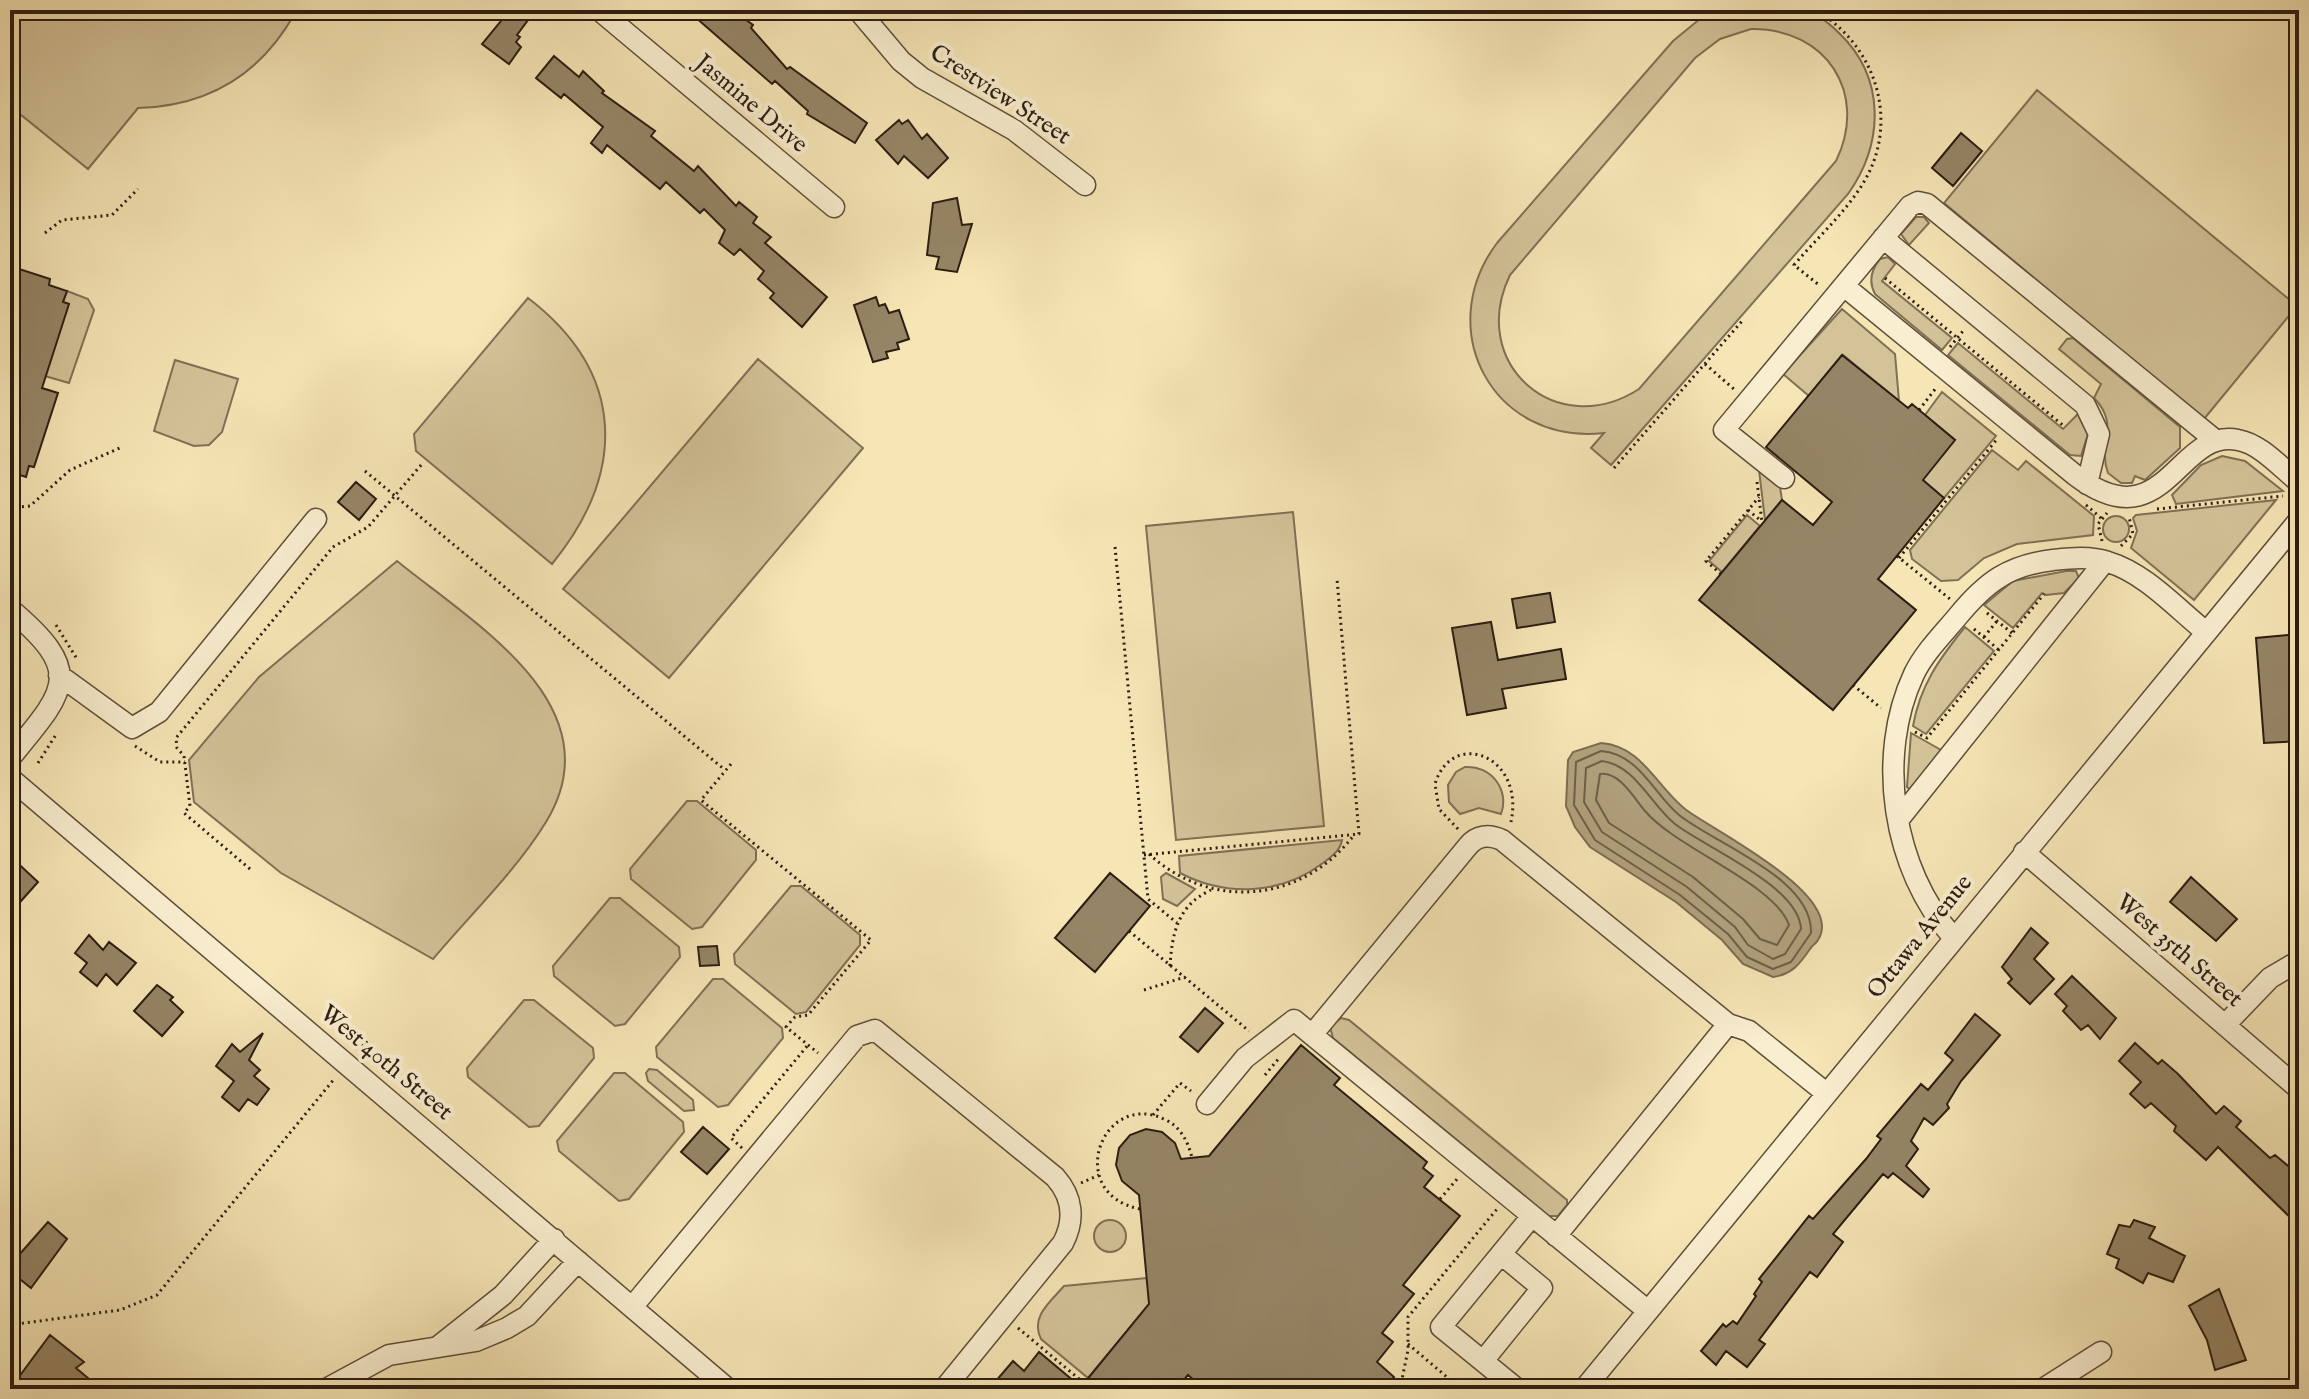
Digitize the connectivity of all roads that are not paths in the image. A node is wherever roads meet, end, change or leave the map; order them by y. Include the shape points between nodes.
1 (599, 10) edge
2 (858, 10) edge
3 (1085, 185) dead end
4 (834, 207) dead end
5 (1883, 238) junction
6 (1835, 289) junction
7 (2215, 440) junction
8 (1784, 478) dead end
9 (2299, 482) edge
10 (2082, 491) junction
11 (316, 519) dead end
12 (2299, 520) edge
13 (2105, 561) junction
14 (10, 609) edge
15 (2206, 632) junction
16 (59, 675) junction
17 (10, 758) edge
18 (10, 778) edge
19 (1899, 819) junction
20 (2024, 852) junction
21 (1953, 937) junction
22 (2299, 961) edge
23 (1728, 1024) junction
24 (2225, 1025) junction
25 (1312, 1035) junction
26 (2299, 1089) edge
27 (1826, 1093) junction
28 (1207, 1104) road end
29 (1532, 1216) junction
30 (1556, 1236) junction
31 (554, 1239) junction
32 (1501, 1254) junction
33 (578, 1261) junction
34 (633, 1306) junction
35 (1648, 1311) junction
36 (436, 1347) junction
37 (2101, 1352) dead end
38 (1483, 1361) junction
39 (326, 1389) edge
40 (728, 1389) edge
41 (944, 1389) edge
42 (1517, 1389) edge
43 (1584, 1389) edge
44 (2043, 1389) edge

1 - 4 street, Jasmine Drive
2 - 3 street, Crestview Street via 922,78 1014,130
5 - 6 street
5 - 7 street via 1912,204 1927,204
5 - 10 street via 2092,413 2099,434
6 - 8 street via 1724,430
6 - 10 street
7 - 9 street via 2249,443
7 - 10 street via 2152,491
11 - 16 street via 159,712 132,728
12 - 15 street, Ottawa Avenue
13 - 15 street via 2132,573
13 - 19 street
13 - 19 street via 2075,557 2031,562 2001,573 1922,661 1908,688 1896,748
14 - 16 street via 50,645
15 - 20 street, Ottawa Avenue
16 - 17 street via 50,709
18 - 31 street, West 40th Street
19 - 21 street via 1909,865 1936,918
20 - 21 street, Ottawa Avenue
20 - 24 street, West 35th Street
21 - 27 street, Ottawa Avenue
22 - 24 street via 2270,978
23 - 25 street via 1502,840 1490,836 1472,841
23 - 27 street via 1749,1031
23 - 30 street
24 - 26 street, West 35th Street
25 - 28 street via 1294,1020 1245,1058
25 - 29 street
27 - 35 street, Ottawa Avenue
29 - 30 street
29 - 32 street
30 - 35 street
31 - 33 street, West 40th Street
31 - 36 street via 503,1295
32 - 38 street via 1542,1288
32 - 38 street via 1441,1327
33 - 34 street, West 40th Street
33 - 36 street via 527,1316 476,1341
34 - 40 street, West 40th Street
34 - 41 street via 849,1045 861,1033 875,1030 1055,1177 1070,1201 1071,1220 1063,1243
35 - 43 street, Ottawa Avenue
36 - 39 street via 389,1355
37 - 44 street
38 - 42 street

